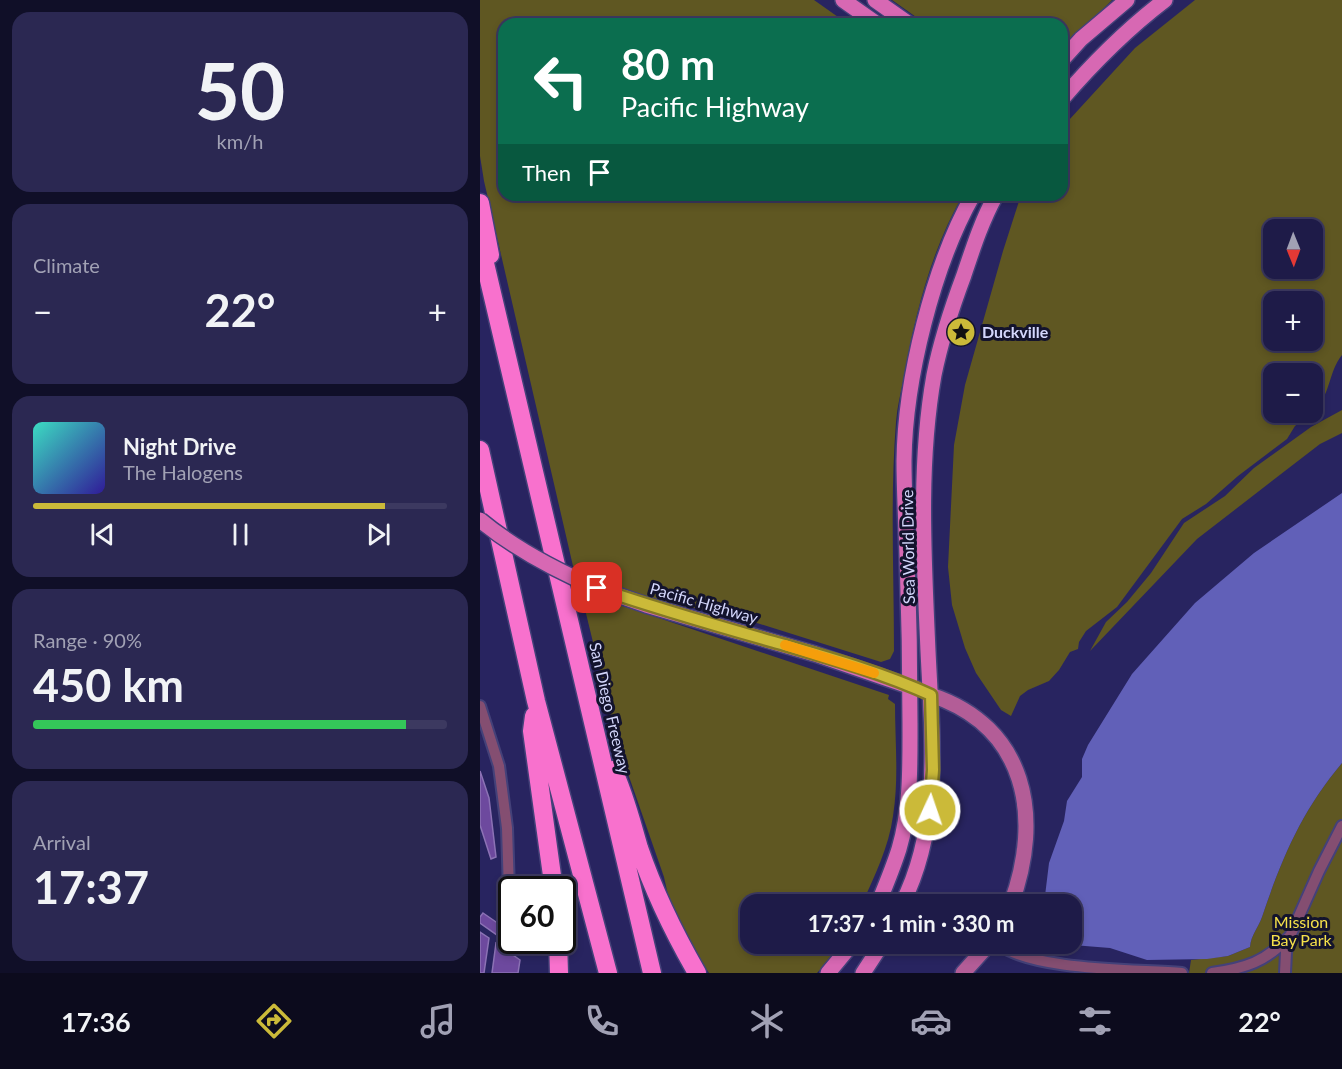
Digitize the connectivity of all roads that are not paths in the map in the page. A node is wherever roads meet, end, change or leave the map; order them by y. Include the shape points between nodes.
1 (843, 0) edge
2 (875, 0) edge
3 (1127, 0) edge
4 (1165, 0) edge
5 (869, 18) edge
6 (900, 18) edge
7 (1068, 53) edge
8 (1068, 92) edge
9 (970, 201) edge
10 (993, 201) edge
11 (480, 203) edge
12 (480, 242) edge
13 (496, 304) junction
14 (480, 450) edge
15 (480, 520) edge
16 (910, 685) junction
17 (931, 695) junction
18 (536, 701) junction
19 (480, 706) edge
20 (598, 741) junction
21 (1342, 826) edge
22 (509, 876) edge
23 (552, 876) edge
24 (882, 894) edge
25 (907, 894) edge
26 (1014, 894) edge
27 (1291, 934) junction
28 (558, 954) edge
29 (844, 954) edge
30 (875, 954) edge
31 (980, 954) edge
32 (1018, 954) edge
33 (559, 973) edge
34 (608, 973) edge
35 (652, 973) edge
36 (697, 973) edge
37 (828, 973) edge
38 (863, 973) edge
39 (963, 973) edge
40 (1182, 973) edge
41 (1212, 973) edge
42 (1285, 973) edge

1 - 5 main road
2 - 6 main road
3 - 7 main road
4 - 8 main road via 1121,37
9 - 16 main road, Sea World Drive via 949,246 933,298 918,349 909,405 904,460
10 - 17 main road, Sea World Drive via 948,318 927,428 925,564
11 - 13 highway
12 - 13 highway, San Diego Freeway
13 - 20 highway, San Diego Freeway
14 - 18 highway
15 - 16 main road, Pacific Highway, bridge via 535,558 597,588
16 - 17 main road, Pacific Highway
16 - 24 main road, Sea World Drive via 906,814 899,849
17 - 25 main road, Sea World Drive via 930,810
17 - 26 main road via 976,716 990,728 1018,775 1026,813 1025,848
18 - 23 highway via 532,731
18 - 34 highway
19 - 22 street via 499,766
20 - 35 highway, San Diego Freeway
20 - 36 highway via 622,788 656,891
21 - 27 street
27 - 41 street via 1264,959
27 - 42 street
28 - 33 highway
29 - 37 main road
30 - 38 main road
31 - 39 main road
32 - 40 street via 1055,963

